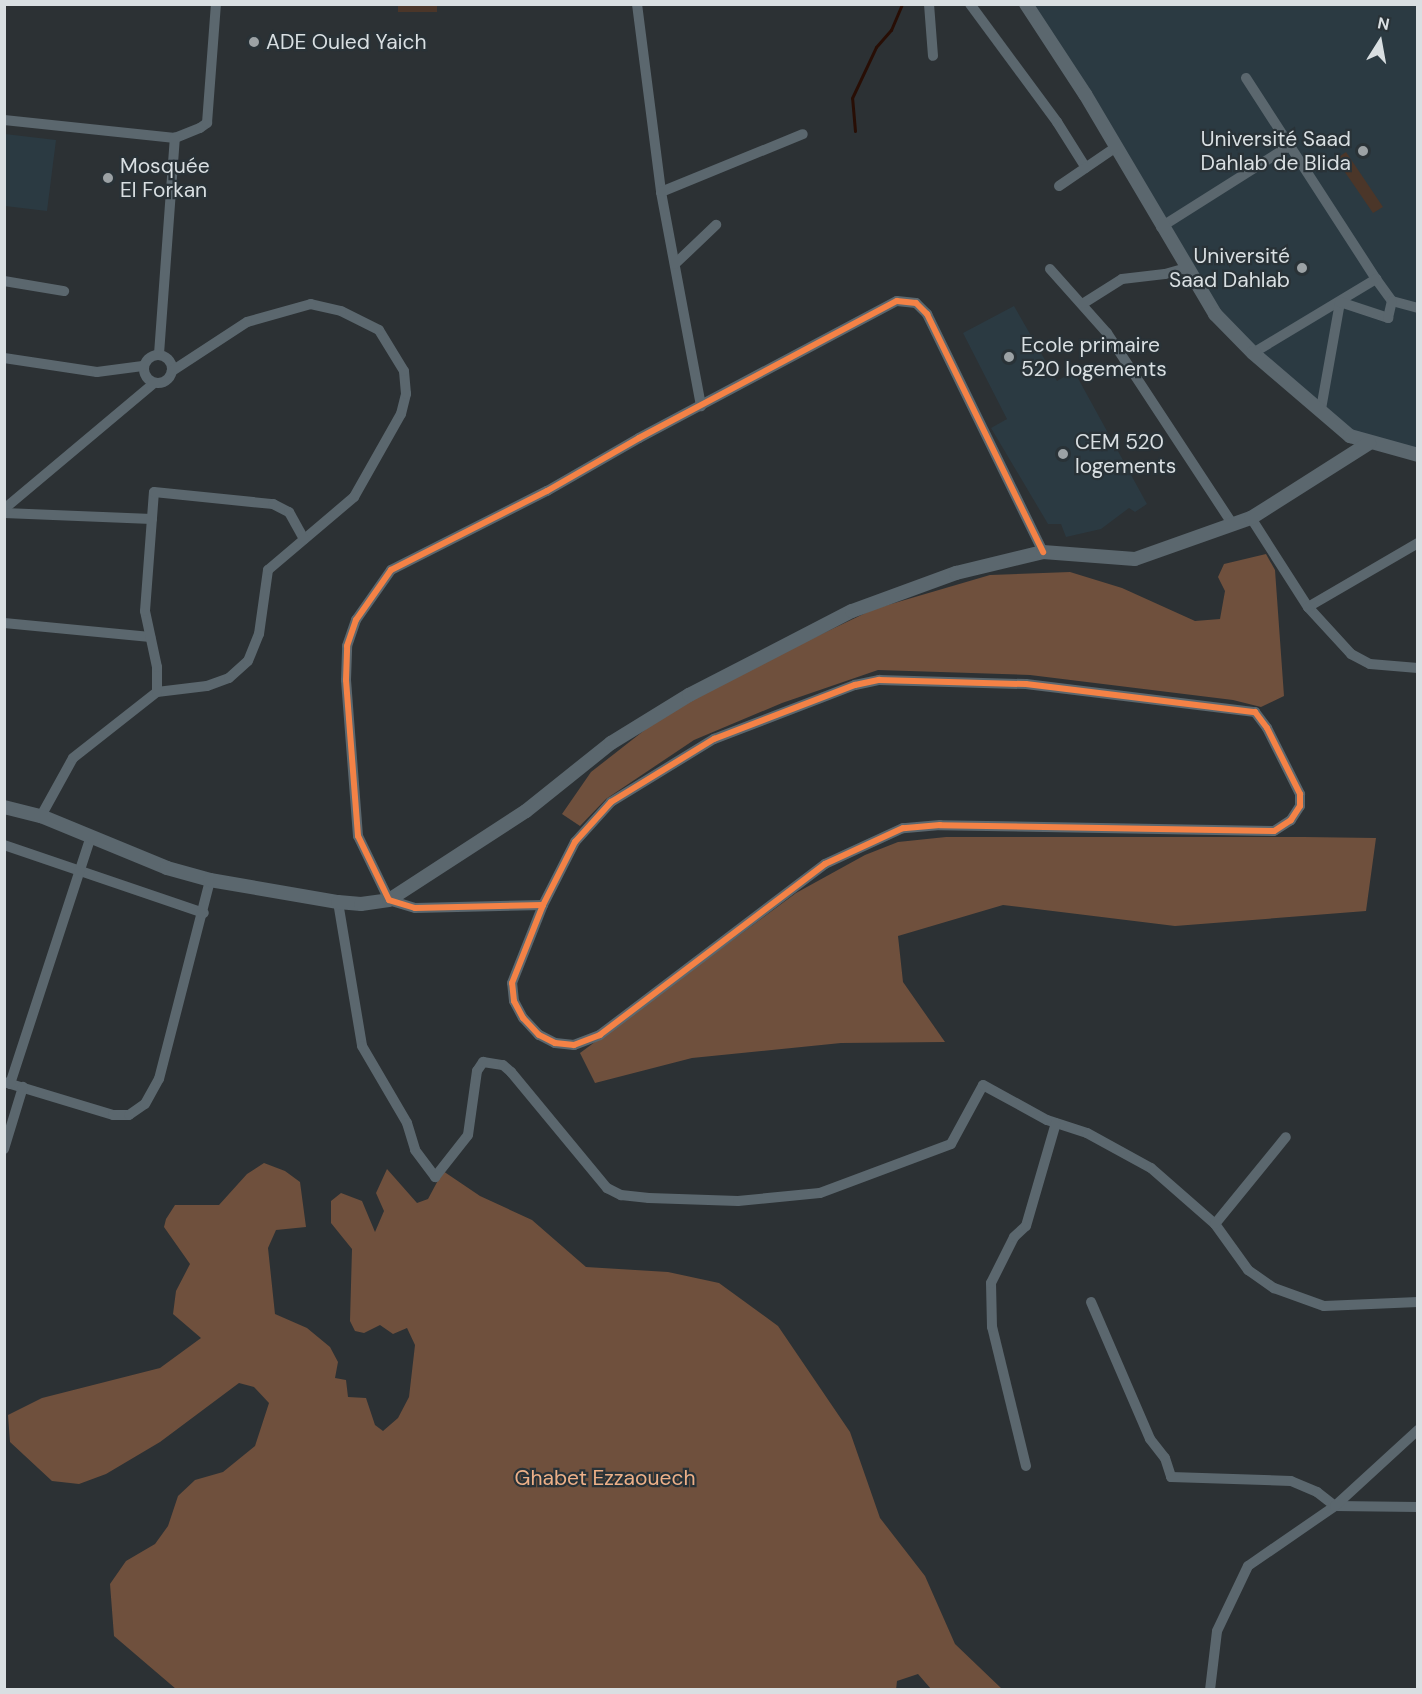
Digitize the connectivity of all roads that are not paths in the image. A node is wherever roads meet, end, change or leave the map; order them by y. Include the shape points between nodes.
1 (216, 4) edge
2 (637, 4) edge
3 (929, 4) edge
4 (969, 4) edge
5 (1026, 4) edge
6 (933, 56) dead end
7 (1246, 78) dead end
8 (4, 120) edge
9 (804, 134) dead end
10 (175, 138) junction
11 (1289, 146) junction
12 (1116, 147) junction
13 (1086, 168) junction
14 (1059, 186) dead end
15 (661, 192) junction
16 (716, 225) dead end
17 (1161, 227) junction
18 (675, 264) junction
19 (1186, 267) junction
20 (1050, 269) dead end
21 (1376, 279) junction
22 (4, 281) edge
23 (64, 291) dead end
24 (1392, 301) junction
25 (1340, 302) junction
26 (1084, 303) junction
27 (1418, 308) edge
28 (1253, 353) junction
29 (159, 354) junction
30 (4, 358) edge
31 (144, 366) junction
32 (172, 371) junction
33 (154, 382) junction
34 (701, 406) junction
35 (1321, 409) junction
36 (1369, 443) junction
37 (1418, 455) edge
38 (4, 511) edge
39 (1251, 518) junction
40 (152, 519) junction
41 (1233, 525) junction
42 (304, 539) junction
43 (1418, 543) edge
44 (1043, 552) junction
45 (1308, 608) junction
46 (4, 623) edge
47 (150, 637) junction
48 (1418, 668) edge
49 (157, 692) junction
50 (4, 807) edge
51 (41, 816) junction
52 (91, 836) junction
53 (4, 845) edge
54 (78, 867) junction
55 (210, 880) junction
56 (389, 900) junction
57 (338, 902) junction
58 (543, 905) junction
59 (204, 913) junction
60 (7, 1083) edge
61 (23, 1087) junction
62 (1056, 1123) junction
63 (1286, 1137) dead end
64 (4, 1149) edge
65 (1215, 1224) junction
66 (1091, 1302) dead end
67 (1418, 1302) edge
68 (1418, 1430) edge
69 (1026, 1466) dead end
70 (1335, 1506) junction
71 (1418, 1507) edge
72 (1210, 1689) edge

1 - 10 street via 207,123
2 - 15 street
3 - 6 street
4 - 13 street via 1057,122
5 - 12 street
7 - 11 street
8 - 10 street
9 - 15 street
10 - 29 street
11 - 17 street
11 - 21 street
12 - 13 street
12 - 17 street
13 - 14 street
15 - 18 street
16 - 18 street
17 - 19 street
18 - 34 street
19 - 26 street via 1166,274 1122,279
19 - 28 street via 1215,314
20 - 26 street
21 - 24 street
21 - 25 street
22 - 23 street
24 - 25 street via 1388,318
24 - 27 street
25 - 28 street
25 - 35 street
26 - 41 street
28 - 35 street
29 - 31 street via 150,357
29 - 32 street via 171,362
30 - 31 street via 97,372
31 - 33 street via 147,378
32 - 33 street via 167,379
32 - 42 street via 247,322 311,304 341,311 379,330 404,371 406,394 401,414 354,497
33 - 38 street
34 - 44 street via 897,301 916,303 927,314
34 - 56 street via 547,491 391,570 378,584 356,620 347,646 346,680 353,815 358,836
35 - 36 street via 1350,436
36 - 37 street
36 - 39 street
38 - 40 street
39 - 41 street
39 - 45 street
40 - 42 street via 154,492 273,504 289,512
40 - 47 street via 145,611
41 - 44 street via 1135,559
42 - 49 street via 268,570 260,634 248,661 229,678 207,686
43 - 45 street
44 - 56 street via 956,573 852,611 689,695 611,743 526,811
45 - 48 street via 1351,654 1370,664
46 - 47 street
47 - 49 street
49 - 51 street via 73,758
50 - 51 street
51 - 52 street
52 - 54 street
52 - 55 street via 167,868
53 - 54 street
54 - 59 street
54 - 60 street
55 - 57 street
55 - 59 street
56 - 57 street
56 - 58 street via 415,908
57 - 62 street via 362,1046 407,1123 415,1150 435,1177 468,1135 477,1071 483,1062 493,1061 511,1072 607,1188 621,1195 738,1201 820,1193 951,1144 983,1085
58 - 58 street via 575,842 611,802 714,739 855,685 879,680 1026,684 1255,712 1300,794 1300,807 1291,820 1274,831 940,825 903,828 825,864 600,1035 574,1045 555,1043 539,1035 514,1001 512,982
59 - 61 street via 159,1079 145,1104 129,1115 114,1115
60 - 61 street
61 - 64 street
62 - 65 street via 1087,1133 1151,1168
62 - 69 street via 1026,1226 1014,1237 991,1283 992,1327
63 - 65 street
65 - 67 street via 1248,1270 1274,1288 1324,1306
66 - 70 street via 1150,1439 1166,1458 1171,1477 1291,1481 1317,1492
68 - 70 street
70 - 71 street
70 - 72 street via 1248,1566 1217,1631

